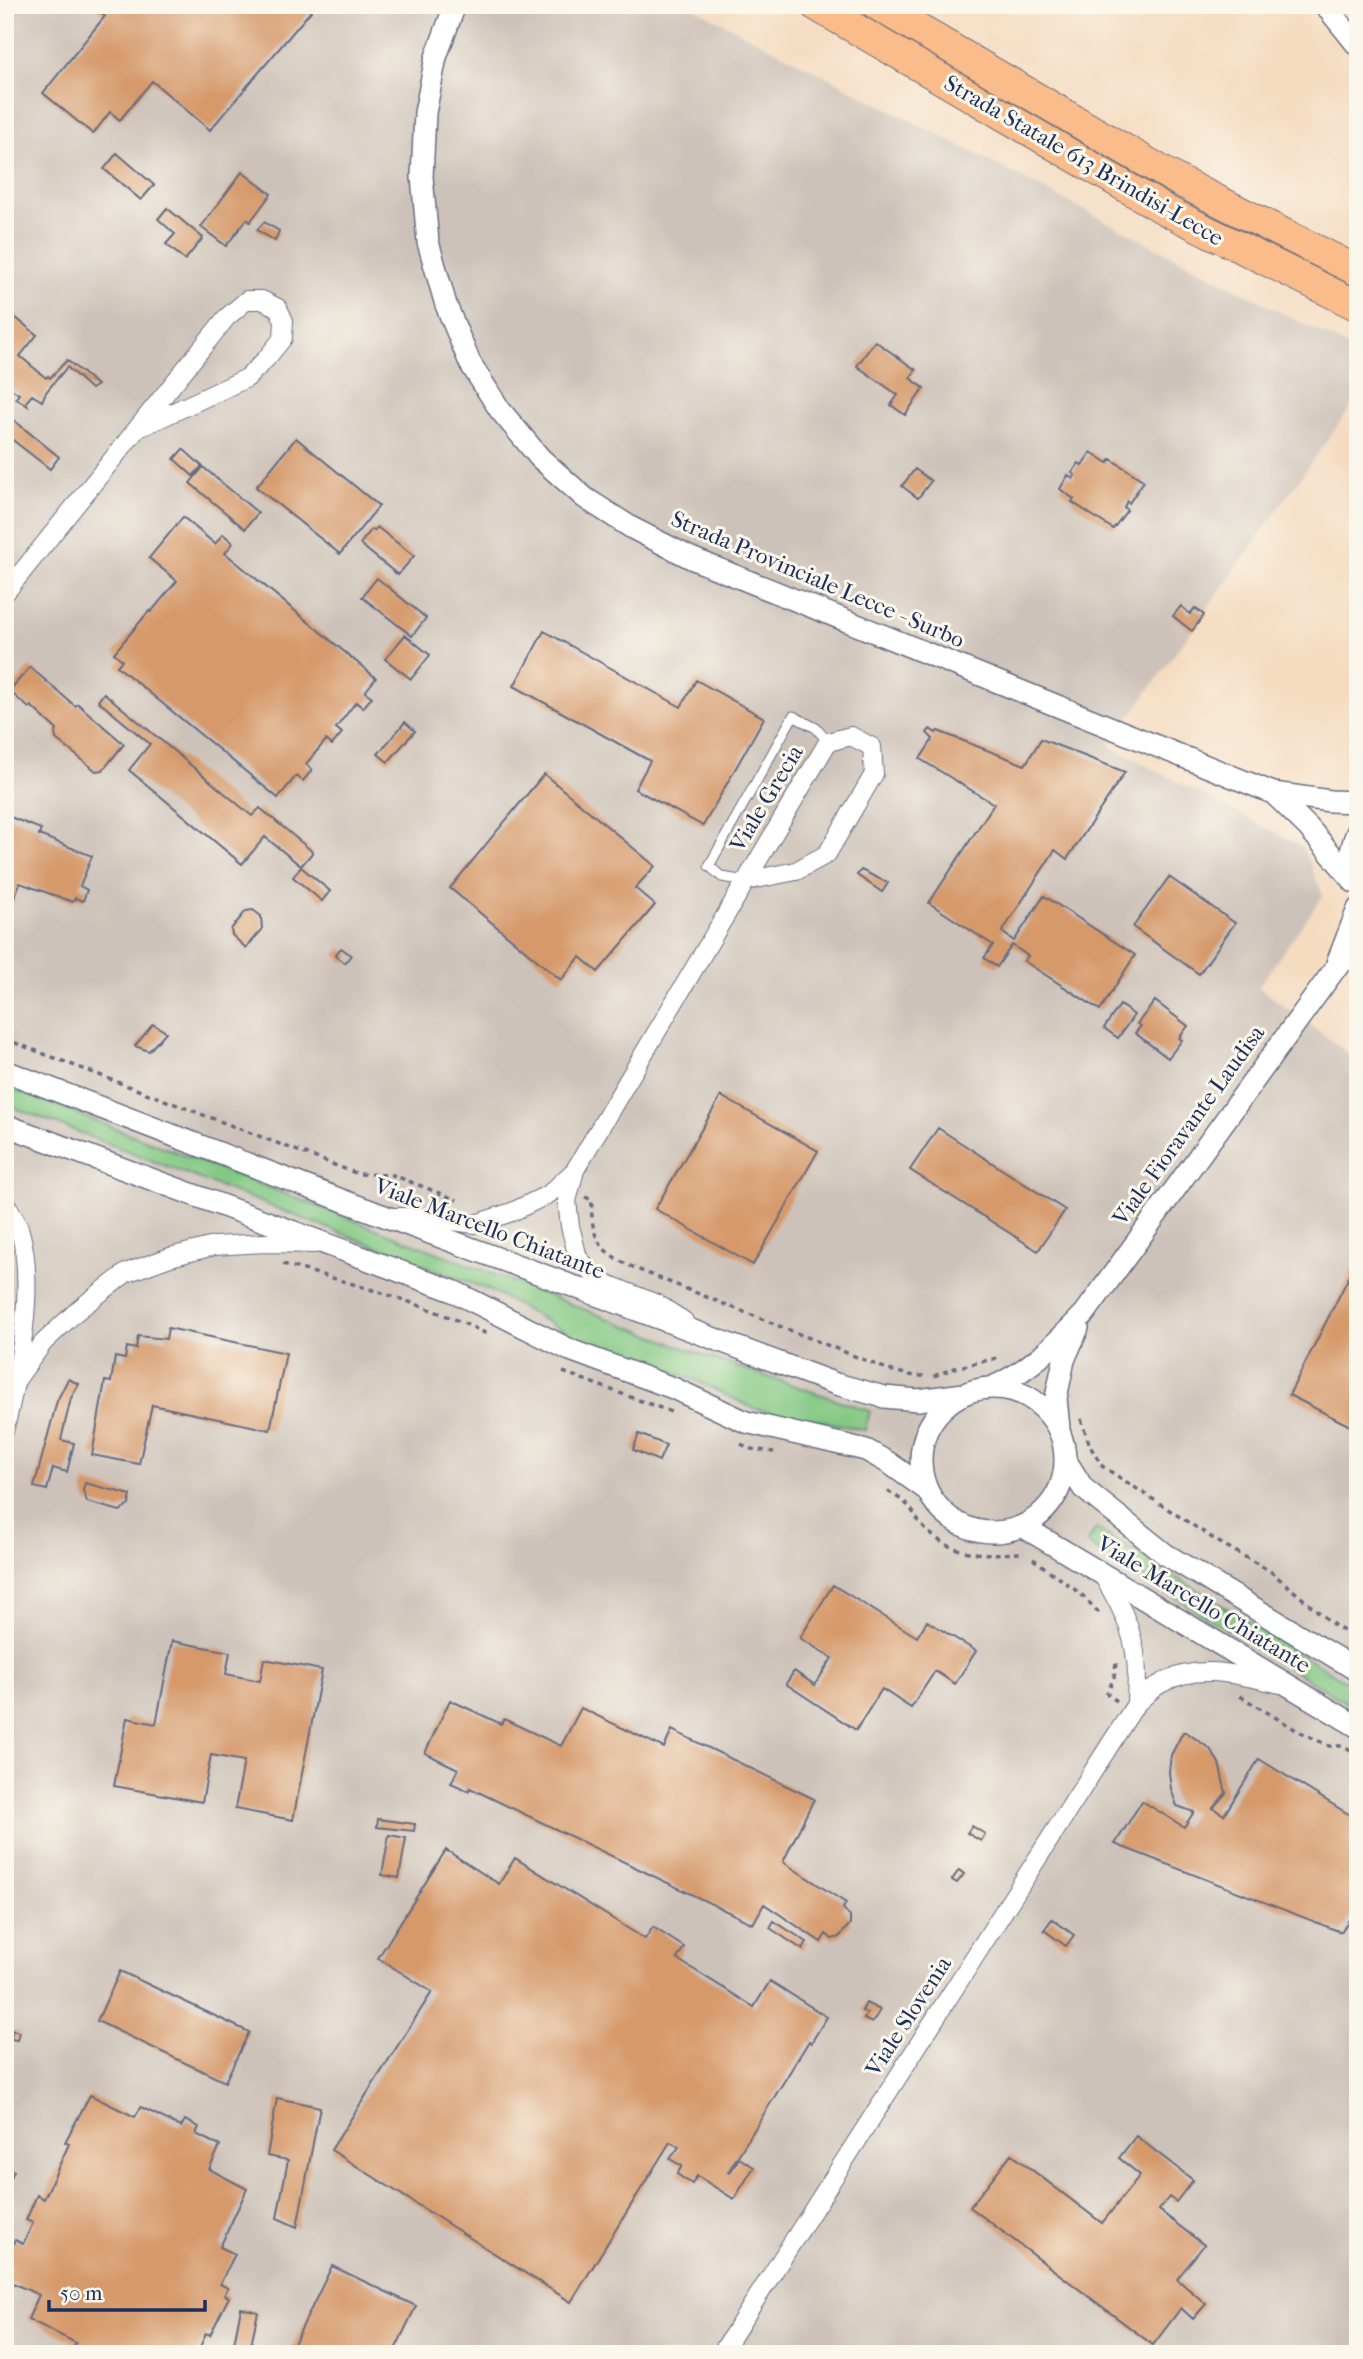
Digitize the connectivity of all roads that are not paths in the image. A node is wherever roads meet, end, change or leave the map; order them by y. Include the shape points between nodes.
1 (455, 5) edge
2 (815, 5) edge
3 (877, 5) edge
4 (1325, 5) edge
5 (1358, 46) edge
6 (1358, 271) edge
7 (1317, 285) junction
8 (1358, 306) edge
9 (1358, 321) edge
10 (139, 428) junction
11 (5, 593) edge
12 (828, 742) junction
13 (1273, 793) junction
14 (1358, 802) edge
15 (1358, 830) edge
16 (746, 881) junction
17 (1356, 884) edge
18 (1358, 909) edge
19 (1358, 948) edge
20 (1335, 969) junction
21 (5, 1071) edge
22 (5, 1125) edge
23 (575, 1170) junction
24 (5, 1202) edge
25 (388, 1217) junction
26 (325, 1244) junction
27 (1084, 1313) junction
28 (717, 1341) junction
29 (17, 1379) junction
30 (991, 1388) junction
31 (964, 1394) junction
32 (5, 1428) edge
33 (1059, 1431) junction
34 (1065, 1459) junction
35 (926, 1490) junction
36 (1022, 1527) junction
37 (1102, 1574) junction
38 (1358, 1671) edge
39 (1290, 1685) junction
40 (1134, 1707) junction
41 (1358, 1727) edge
42 (720, 2354) edge

1 - 13 street, Strada Provinciale Lecce - Surbo via 436,57 425,113 422,177 428,242 446,305 470,363 500,410 540,458 585,498 691,558
2 - 7 highway, Strada Statale 613 Brindisi-Lecce via 1167,211
3 - 6 highway, Strada Statale 613 Brindisi-Lecce via 1179,181
4 - 5 street
7 - 8 highway, Strada Statale 613 Brindisi-Lecce
7 - 9 highway
10 - 10 street via 247,378 283,338 284,321 278,308 262,300 247,300 226,318
10 - 11 street
12 - 16 street, Viale Grecia
12 - 16 street, Viale Grecia via 850,736 872,747 874,774 827,855 796,871
12 - 16 lane via 816,728 793,716 709,866 722,877
13 - 14 street, Strada Provinciale Lecce - Surbo
13 - 17 street, Strada Provinciale Lecce - Surbo
15 - 17 street via 1350,862
16 - 23 street, Viale Grecia
18 - 20 street, Viale Fioravante Laudisa
19 - 20 street, Viale Fioravante Laudisa
20 - 27 street, Viale Fioravante Laudisa
21 - 25 street, Viale Marcello Chiatante
22 - 26 street
23 - 25 street, Viale Grecia via 549,1194 475,1224
23 - 28 street, Viale Grecia via 566,1200 579,1258 600,1281 657,1304
24 - 29 street via 20,1229 28,1277
25 - 28 street, Viale Marcello Chiatante
26 - 29 street via 214,1246 126,1273 43,1343
26 - 35 street via 453,1291 570,1350 673,1388 746,1422 866,1450
27 - 30 street, Viale Fioravante Laudisa via 1048,1351 1016,1376
27 - 33 street, Viale Fioravante Laudisa via 1064,1360 1056,1398
28 - 31 street, Viale Marcello Chiatante via 884,1397 918,1400
29 - 32 street
30 - 31 street, Viale Marcello Chiatante
30 - 33 street, Viale Marcello Chiatante via 1032,1399
31 - 35 street, Viale Marcello Chiatante via 930,1424 922,1445
33 - 34 street, Viale Marcello Chiatante
34 - 36 street, Viale Marcello Chiatante via 1063,1480 1054,1499
34 - 38 street, Viale Marcello Chiatante via 1083,1488 1165,1553
35 - 36 street via 956,1523 977,1531
36 - 37 street, Viale Marcello Chiatante
37 - 39 street, Viale Marcello Chiatante
37 - 40 street via 1132,1638
39 - 40 street, Viale Slovenia via 1218,1672 1190,1672 1161,1684
39 - 41 street, Viale Marcello Chiatante
40 - 42 street, Viale Slovenia

